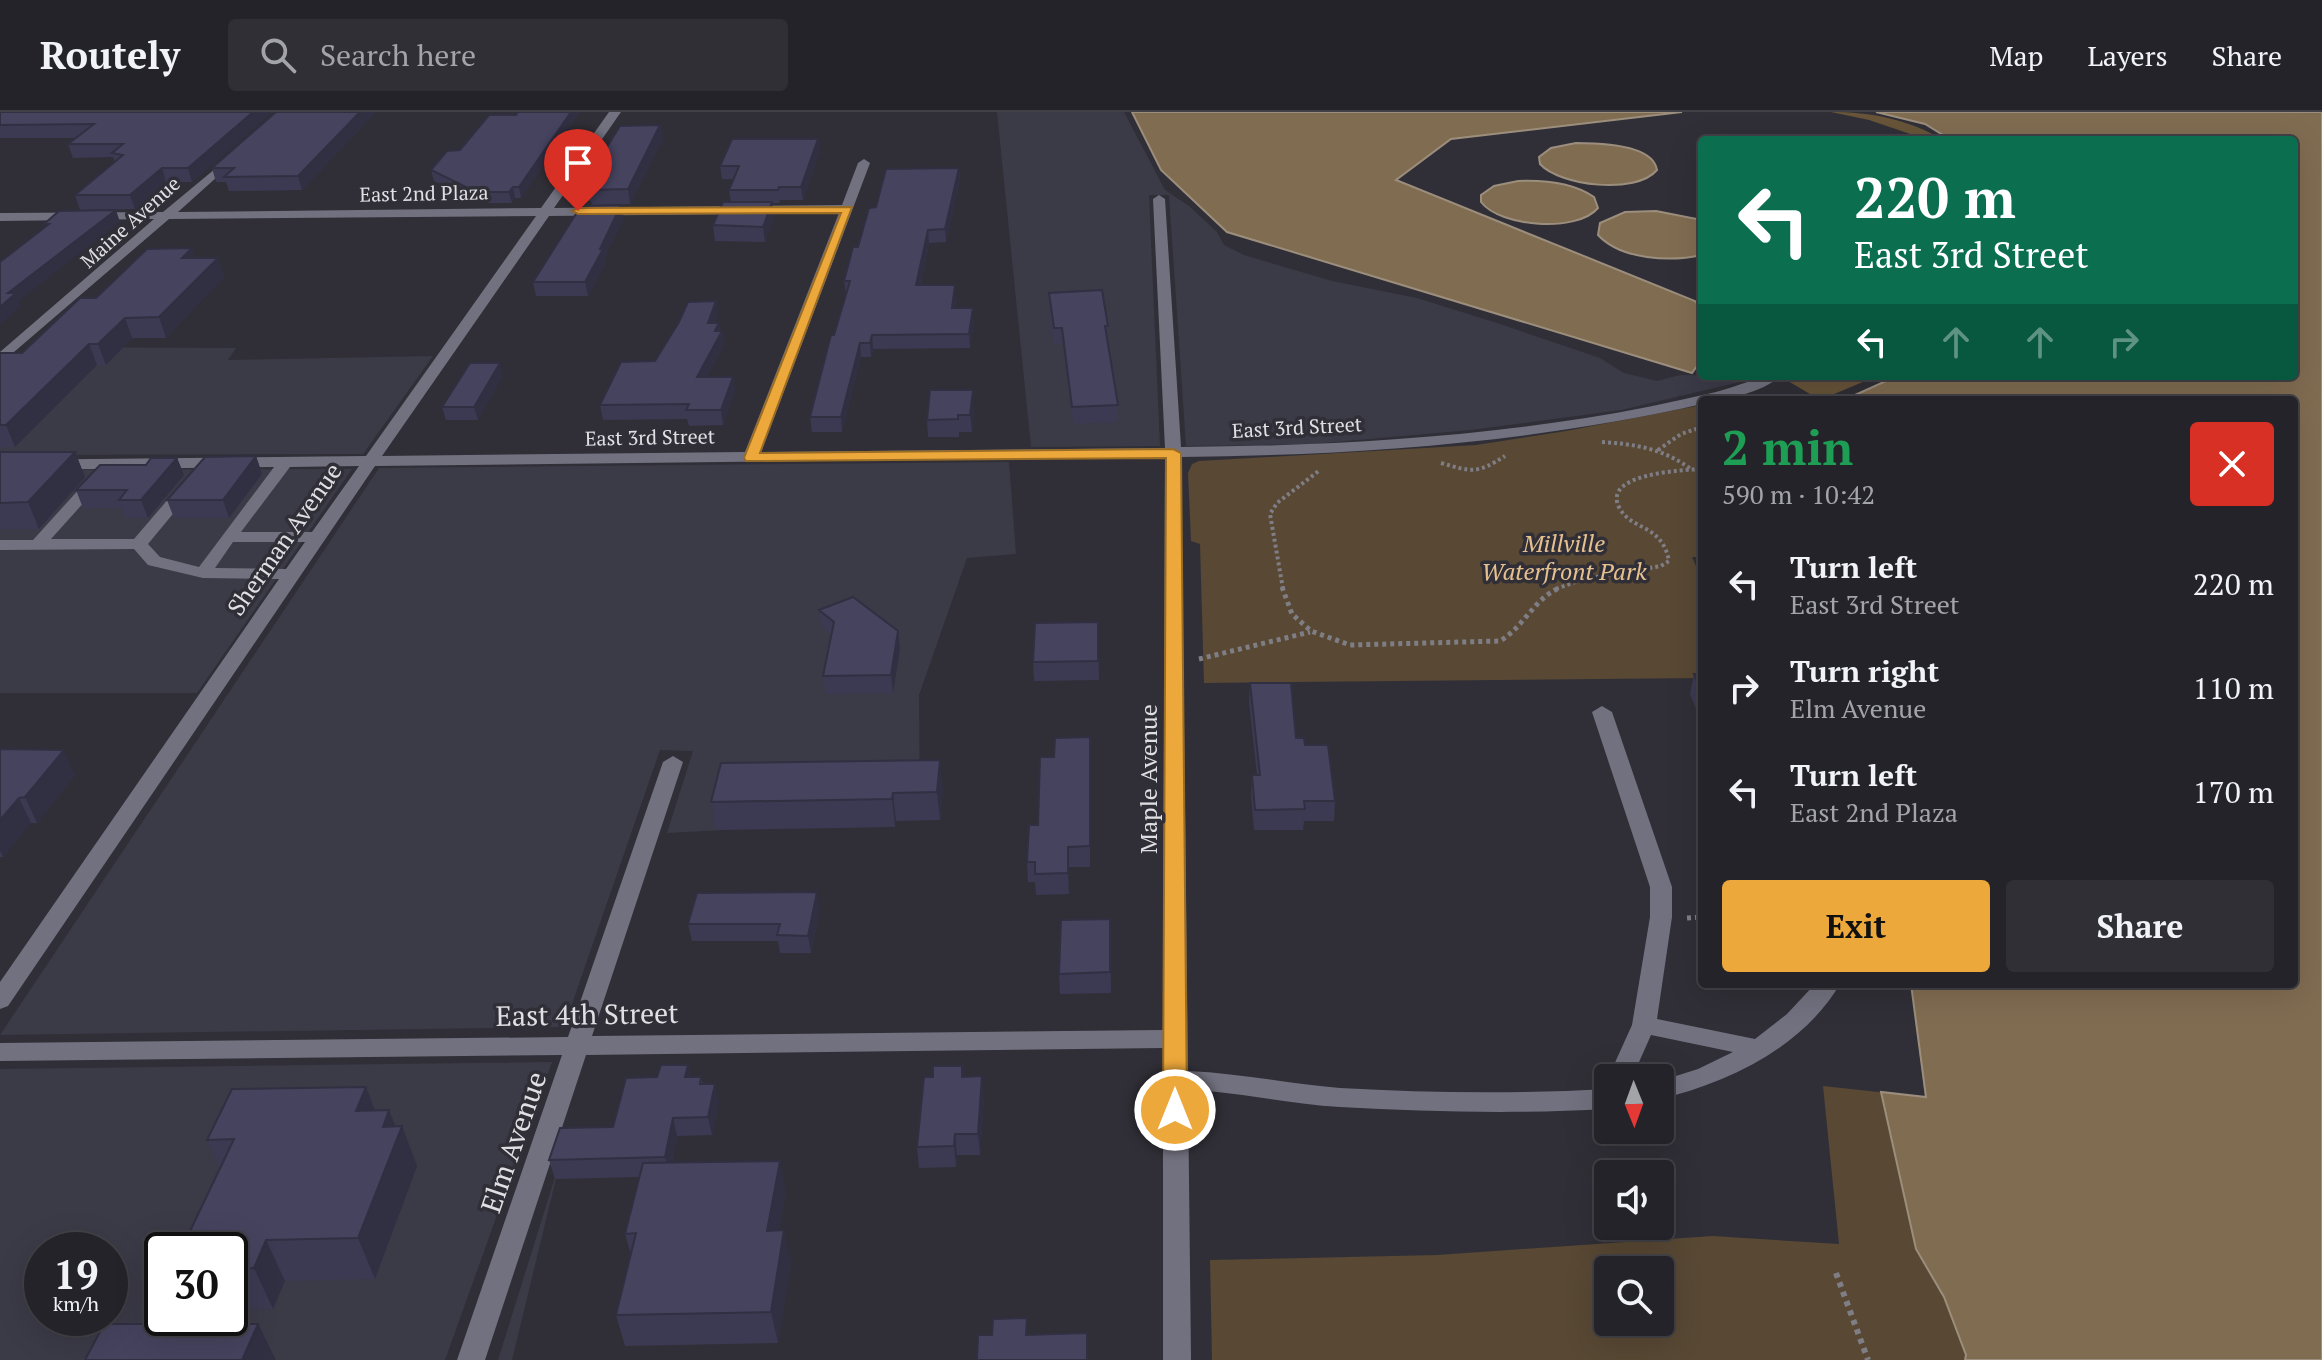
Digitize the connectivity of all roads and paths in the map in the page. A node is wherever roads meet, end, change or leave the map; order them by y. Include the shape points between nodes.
1 (615, 112) edge
2 (249, 143) edge
3 (864, 163) dead end
4 (1159, 199) dead end
5 (848, 209) junction
6 (548, 211) junction
7 (167, 216) junction
8 (0, 217) edge
9 (0, 360) edge
10 (1764, 380) edge
11 (1715, 396) edge
12 (1698, 400) edge
13 (1698, 428) edge
14 (1591, 443) dead end
15 (1658, 450) junction
16 (1173, 453) junction
17 (1514, 454) dead end
18 (751, 458) junction
19 (207, 463) junction
20 (285, 463) junction
21 (370, 463) junction
22 (1426, 463) dead end
23 (110, 464) junction
24 (0, 465) edge
25 (1324, 468) dead end
26 (1698, 469) edge
27 (1692, 470) junction
28 (228, 537) junction
29 (319, 537) junction
30 (38, 544) junction
31 (139, 544) junction
32 (0, 545) edge
33 (203, 573) junction
34 (291, 574) junction
35 (1311, 631) junction
36 (1174, 665) junction
37 (1602, 712) dead end
38 (673, 762) dead end
39 (1698, 917) edge
40 (1691, 918) dead end
41 (1825, 988) edge
42 (0, 1000) edge
43 (1644, 1025) junction
44 (1175, 1039) junction
45 (579, 1044) junction
46 (1755, 1048) junction
47 (0, 1052) edge
48 (1626, 1064) edge
49 (1175, 1080) junction
50 (1674, 1088) edge
51 (1594, 1100) edge
52 (1836, 1273) dead end
53 (471, 1360) edge
54 (1177, 1360) edge
55 (1868, 1360) edge

1 - 6 street, Sherman Avenue
2 - 7 street, Maine Avenue
3 - 5 street
4 - 16 street, Maple Avenue
5 - 6 street, East 2nd Plaza
5 - 18 street
6 - 7 street, East 2nd Plaza
6 - 21 street, Sherman Avenue
7 - 8 street, East 2nd Plaza
7 - 9 street, Maine Avenue
10 - 11 street, East 3rd Street
12 - 16 street, East 3rd Street via 1628,416 1476,437 1294,451
13 - 15 path
14 - 15 path
15 - 27 path
16 - 18 street, East 3rd Street
16 - 36 street, Maple Avenue
17 - 22 path via 1483,470
18 - 21 street, East 3rd Street
19 - 20 street, East 3rd Street
19 - 23 street, East 3rd Street
19 - 31 street
20 - 21 street, East 3rd Street
20 - 28 street
21 - 29 street, Sherman Avenue
23 - 24 street, East 3rd Street
23 - 30 street
25 - 35 path via 1270,514 1285,599 1292,614
26 - 27 path
27 - 35 path via 1638,478 1619,490 1620,509 1657,535 1669,561 1566,585 1542,597 1511,636 1500,641 1350,645
28 - 29 street
28 - 33 street
29 - 34 street, Sherman Avenue
30 - 31 street
30 - 32 street
31 - 33 street via 154,561
33 - 34 street
34 - 42 street, Sherman Avenue
35 - 36 path
36 - 44 street, Maple Avenue
37 - 43 street via 1661,887
38 - 45 street, Elm Avenue
39 - 40 path
41 - 46 street
43 - 46 street
43 - 48 street
44 - 45 street, East 4th Street
44 - 49 street, Maple Avenue
45 - 47 street, East 4th Street
45 - 53 street, Elm Avenue
46 - 50 street
49 - 51 street via 1337,1097
49 - 54 street, Maple Avenue
52 - 55 path

